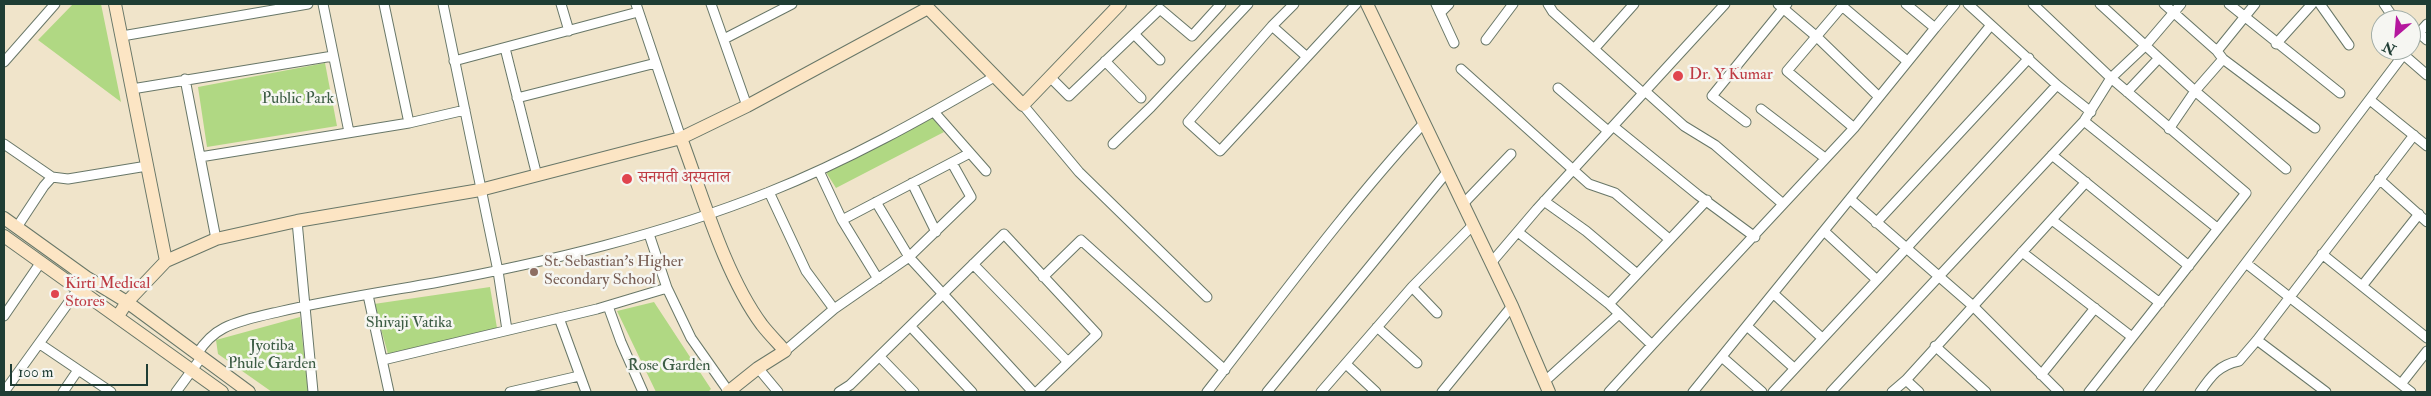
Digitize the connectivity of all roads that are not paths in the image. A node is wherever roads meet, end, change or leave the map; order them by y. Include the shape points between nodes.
1 (56, 4) edge
2 (115, 4) edge
3 (308, 4) edge
4 (323, 4) edge
5 (384, 4) edge
6 (443, 4) edge
7 (560, 4) edge
8 (711, 4) edge
9 (792, 4) edge
10 (1120, 4) edge
11 (1248, 4) edge
12 (1294, 4) edge
13 (1356, 4) edge
14 (1367, 4) edge
15 (1436, 4) edge
16 (1449, 4) edge
17 (1514, 4) edge
18 (1634, 4) edge
19 (1725, 4) edge
20 (1906, 4) edge
21 (1955, 4) edge
22 (1968, 4) edge
23 (2033, 4) edge
24 (2100, 4) edge
25 (2164, 4) edge
26 (2180, 4) edge
27 (2229, 4) edge
28 (2255, 4) edge
29 (2312, 4) edge
30 (2320, 4) edge
31 (1216, 5) edge
32 (1550, 5) edge
33 (1783, 5) edge
34 (1843, 5) edge
35 (927, 6) edge
36 (257, 8) edge
37 (637, 8) edge
38 (2172, 12) junction
39 (1440, 13) junction
40 (2243, 17) junction
41 (1991, 24) junction
42 (1272, 26) junction
43 (1935, 28) junction
44 (569, 31) junction
45 (1135, 35) junction
46 (122, 36) junction
47 (1817, 37) junction
48 (724, 39) junction
49 (1486, 40) dead end
50 (1454, 42) dead end
51 (2276, 44) junction
52 (2146, 45) junction
53 (2349, 45) dead end
54 (505, 48) junction
55 (1594, 49) junction
56 (2220, 55) junction
57 (333, 56) junction
58 (1307, 57) junction
59 (2029, 58) junction
60 (2159, 58) junction
61 (1105, 60) junction
62 (1160, 60) dead end
63 (2399, 60) edge
64 (2417, 60) edge
65 (454, 61) junction
66 (1907, 61) junction
67 (4, 62) edge
68 (656, 63) junction
69 (1461, 69) dead end
70 (2427, 75) edge
71 (994, 77) junction
72 (1050, 77) junction
73 (2111, 78) junction
74 (185, 79) junction
75 (2057, 85) junction
76 (1558, 88) dead end
77 (132, 90) junction
78 (2195, 91) junction
79 (1644, 92) junction
80 (2127, 92) junction
81 (2340, 93) dead end
82 (1880, 97) junction
83 (517, 98) junction
84 (1141, 98) dead end
85 (2370, 100) junction
86 (1023, 105) junction
87 (747, 106) junction
88 (1761, 109) dead end
89 (465, 110) junction
90 (934, 112) junction
91 (2091, 112) junction
92 (2084, 121) junction
93 (1746, 122) dead end
94 (408, 123) junction
95 (1424, 123) junction
96 (1854, 128) junction
97 (2315, 128) dead end
98 (1610, 129) junction
99 (2169, 129) junction
100 (349, 132) junction
101 (2414, 135) junction
102 (681, 138) junction
103 (4, 144) edge
104 (1114, 144) dead end
105 (2427, 146) edge
106 (970, 152) junction
107 (1511, 154) dead end
108 (2052, 154) junction
109 (200, 157) junction
110 (1825, 158) junction
111 (952, 163) junction
112 (147, 166) junction
113 (2286, 169) dead end
114 (1573, 170) junction
115 (819, 171) junction
116 (986, 171) dead end
117 (1447, 172) junction
118 (537, 176) junction
119 (52, 178) junction
120 (2379, 179) junction
121 (2086, 182) junction
122 (912, 183) junction
123 (480, 190) junction
124 (769, 192) junction
125 (1850, 199) junction
126 (1707, 200) junction
127 (1544, 201) junction
128 (876, 202) junction
129 (1463, 204) junction
130 (1783, 204) junction
131 (709, 214) junction
132 (2419, 214) junction
133 (4, 218) edge
134 (842, 220) junction
135 (2052, 220) junction
136 (297, 221) junction
137 (2427, 222) edge
138 (1876, 223) junction
139 (1472, 226) junction
140 (16, 227) junction
141 (2217, 228) junction
142 (1824, 231) junction
143 (936, 232) junction
144 (1518, 232) junction
145 (649, 234) junction
146 (4, 236) edge
147 (1755, 236) junction
148 (216, 239) junction
149 (1669, 239) junction
150 (1906, 248) junction
151 (2022, 252) junction
152 (2322, 254) junction
153 (909, 257) junction
154 (166, 261) junction
155 (41, 262) junction
156 (973, 264) junction
157 (1491, 264) junction
158 (2248, 264) junction
159 (2189, 266) junction
160 (498, 271) junction
161 (1636, 274) junction
162 (1940, 276) junction
163 (1043, 277) junction
164 (878, 279) junction
165 (1877, 280) junction
166 (2362, 286) junction
167 (1412, 287) junction
168 (79, 288) junction
169 (667, 288) junction
170 (945, 294) junction
171 (1774, 294) junction
172 (368, 295) junction
173 (2289, 296) junction
174 (1208, 297) dead end
175 (126, 302) junction
176 (2160, 303) junction
177 (1609, 304) junction
178 (303, 306) junction
179 (608, 306) junction
180 (1512, 306) junction
181 (1973, 306) junction
182 (2095, 308) junction
183 (834, 309) junction
184 (1437, 313) dead end
185 (1619, 314) junction
186 (4, 316) edge
187 (118, 316) junction
188 (558, 318) junction
189 (1377, 327) junction
190 (1748, 327) junction
191 (911, 328) junction
192 (507, 330) junction
193 (2132, 337) junction
194 (1822, 338) junction
195 (2427, 338) edge
196 (2257, 340) junction
197 (40, 344) junction
198 (1652, 344) junction
199 (1935, 346) junction
200 (785, 351) junction
201 (2427, 351) edge
202 (199, 356) junction
203 (880, 357) junction
204 (1722, 357) junction
205 (383, 360) junction
206 (1068, 362) junction
207 (1417, 363) dead end
208 (1346, 364) junction
209 (758, 368) junction
210 (1794, 368) junction
211 (78, 370) junction
212 (192, 370) junction
213 (1225, 370) junction
214 (2041, 375) junction
215 (579, 376) junction
216 (1906, 380) junction
217 (2401, 384) junction
218 (1546, 387) edge
219 (1696, 391) edge
220 (4, 392) edge
221 (63, 392) edge
222 (111, 392) edge
223 (176, 392) edge
224 (222, 392) edge
225 (250, 392) edge
226 (313, 392) edge
227 (389, 392) edge
228 (510, 392) edge
229 (586, 392) edge
230 (643, 392) edge
231 (728, 392) edge
232 (778, 392) edge
233 (839, 392) edge
234 (914, 392) edge
235 (972, 392) edge
236 (1033, 392) edge
237 (1037, 392) edge
238 (1207, 392) edge
239 (1267, 392) edge
240 (1321, 392) edge
241 (1376, 392) edge
242 (1442, 392) edge
243 (1609, 392) edge
244 (1762, 392) edge
245 (1773, 392) edge
246 (1831, 392) edge
247 (1892, 392) edge
248 (1919, 392) edge
249 (1986, 392) edge
250 (2059, 392) edge
251 (2089, 392) edge
252 (2148, 392) edge
253 (2200, 392) edge
254 (2326, 392) edge
255 (2411, 392) edge

1 - 67 street
2 - 46 street
3 - 36 street
4 - 57 street
5 - 94 street
6 - 65 street
7 - 44 street
8 - 48 street
9 - 48 street
10 - 72 street
11 - 104 street
12 - 42 street
13 - 58 street
14 - 95 street
15 - 39 street
16 - 39 street
17 - 49 street
18 - 55 street
19 - 79 street
20 - 43 street
21 - 43 street
22 - 41 street
23 - 73 street
24 - 52 street
25 - 38 street
26 - 38 street
27 - 40 street
28 - 40 street
29 - 51 street
30 - 53 street
31 - 45 street via 1192,36 1160,9
32 - 55 street via 1553,12
33 - 47 street
33 - 93 street via 1712,96
34 - 47 street
34 - 66 street
35 - 71 street
35 - 87 street
36 - 46 street
37 - 44 street
37 - 68 street
38 - 52 street
38 - 56 street
39 - 50 street
40 - 51 street
40 - 56 street
41 - 59 street
41 - 125 street
42 - 58 street
42 - 58 street via 1188,122 1220,150
43 - 66 street
44 - 54 street
45 - 61 street
45 - 62 street
46 - 77 street
47 - 82 street
47 - 96 street via 1787,71
48 - 87 street
51 - 81 street
52 - 60 street
52 - 73 street
54 - 65 street
54 - 83 street
55 - 79 street
56 - 78 street
56 - 97 street
57 - 74 street
57 - 100 street
59 - 75 street
59 - 138 street
60 - 78 street
60 - 80 street
61 - 72 street via 1069,96
61 - 84 street
63 - 85 street
64 - 70 street
65 - 89 street
66 - 82 street
68 - 83 street
68 - 102 street
69 - 114 street
71 - 86 street
71 - 90 street
72 - 86 street
73 - 80 street
73 - 91 street
74 - 77 street
74 - 109 street
75 - 91 street
75 - 150 street
76 - 98 street
77 - 112 street
78 - 99 street
78 - 113 street
79 - 98 street
79 - 130 street via 1684,126 1715,145
80 - 99 street
82 - 96 street
83 - 118 street
85 - 101 street
85 - 158 street
86 - 174 street via 1079,172
87 - 102 street
88 - 110 street
89 - 94 street
89 - 123 street
90 - 106 street
90 - 115 street
91 - 92 street
92 - 108 street
92 - 141 street
94 - 100 street
95 - 117 street
95 - 213 street via 1373,178
96 - 110 street
98 - 114 street
98 - 126 street
99 - 141 street via 2246,193
100 - 109 street
101 - 105 street
101 - 120 street
102 - 118 street
102 - 131 street
103 - 119 street
106 - 111 street
106 - 116 street
107 - 129 street
108 - 121 street
108 - 162 street
109 - 148 street
110 - 130 street
111 - 122 street
111 - 143 street via 971,197
112 - 119 street via 68,179
112 - 154 street
114 - 127 street
114 - 149 street via 1593,186 1615,193
115 - 124 street
115 - 134 street
117 - 129 street
117 - 239 street
118 - 123 street
119 - 140 street
120 - 132 street
120 - 152 street
121 - 135 street
121 - 159 street
122 - 128 street
122 - 143 street
123 - 136 street
123 - 160 street
124 - 131 street
124 - 183 street via 806,271
125 - 138 street
125 - 142 street
126 - 147 street
126 - 149 street
127 - 144 street
127 - 161 street via 1586,231
128 - 134 street
128 - 153 street
129 - 139 street
130 - 147 street
131 - 145 street
131 - 200 street via 741,289 762,325
132 - 137 street
132 - 166 street
133 - 140 street
134 - 164 street
135 - 151 street
135 - 176 street
136 - 148 street
136 - 178 street
138 - 150 street
139 - 157 street
139 - 167 street
140 - 175 street
141 - 159 street
142 - 165 street
142 - 171 street
143 - 153 street
144 - 157 street
144 - 177 street
145 - 160 street
145 - 169 street
146 - 155 street
147 - 198 street
148 - 154 street
149 - 161 street
150 - 162 street
150 - 165 street
151 - 181 street
151 - 182 street
152 - 166 street
152 - 173 street
153 - 164 street
153 - 170 street
154 - 175 street
155 - 168 street
155 - 186 street
156 - 163 street via 1004,234
156 - 170 street
156 - 206 street
157 - 180 street
158 - 173 street
158 - 252 street
159 - 176 street
160 - 172 street
160 - 192 street
161 - 177 street
162 - 181 street
162 - 246 street
163 - 206 street via 1097,334
163 - 213 street via 1081,240
164 - 183 street
165 - 194 street
166 - 195 street
167 - 184 street
167 - 189 street
168 - 187 street
168 - 197 street
169 - 179 street
169 - 231 street via 691,338
170 - 191 street
170 - 236 street
171 - 190 street
171 - 194 street
172 - 178 street
172 - 205 street
173 - 196 street
173 - 217 street
175 - 187 street
175 - 202 street
176 - 193 street
177 - 185 street
178 - 202 street via 224,328 206,341
178 - 226 street
179 - 188 street
179 - 230 street
180 - 218 street
180 - 242 street
181 - 199 street
181 - 214 street
182 - 193 street
182 - 214 street
183 - 200 street
185 - 198 street
185 - 218 street
187 - 212 street
188 - 192 street
188 - 215 street
189 - 207 street
189 - 208 street
190 - 204 street
190 - 210 street
191 - 203 street
191 - 235 street
192 - 205 street
193 - 251 street
194 - 210 street
196 - 253 street via 2240,361 2227,363 2215,371
196 - 254 street
197 - 211 street
197 - 220 street
198 - 243 street
199 - 216 street
199 - 249 street
200 - 209 street
201 - 217 street
202 - 212 street
202 - 225 street
203 - 233 street
203 - 234 street
204 - 219 street
204 - 244 street
205 - 227 street
206 - 237 street
208 - 240 street
208 - 241 street
209 - 231 street
209 - 232 street
210 - 245 street
211 - 221 street
211 - 222 street
212 - 223 street
212 - 224 street
213 - 238 street
214 - 250 street
215 - 228 street
215 - 229 street
216 - 247 street
216 - 248 street
217 - 255 street

